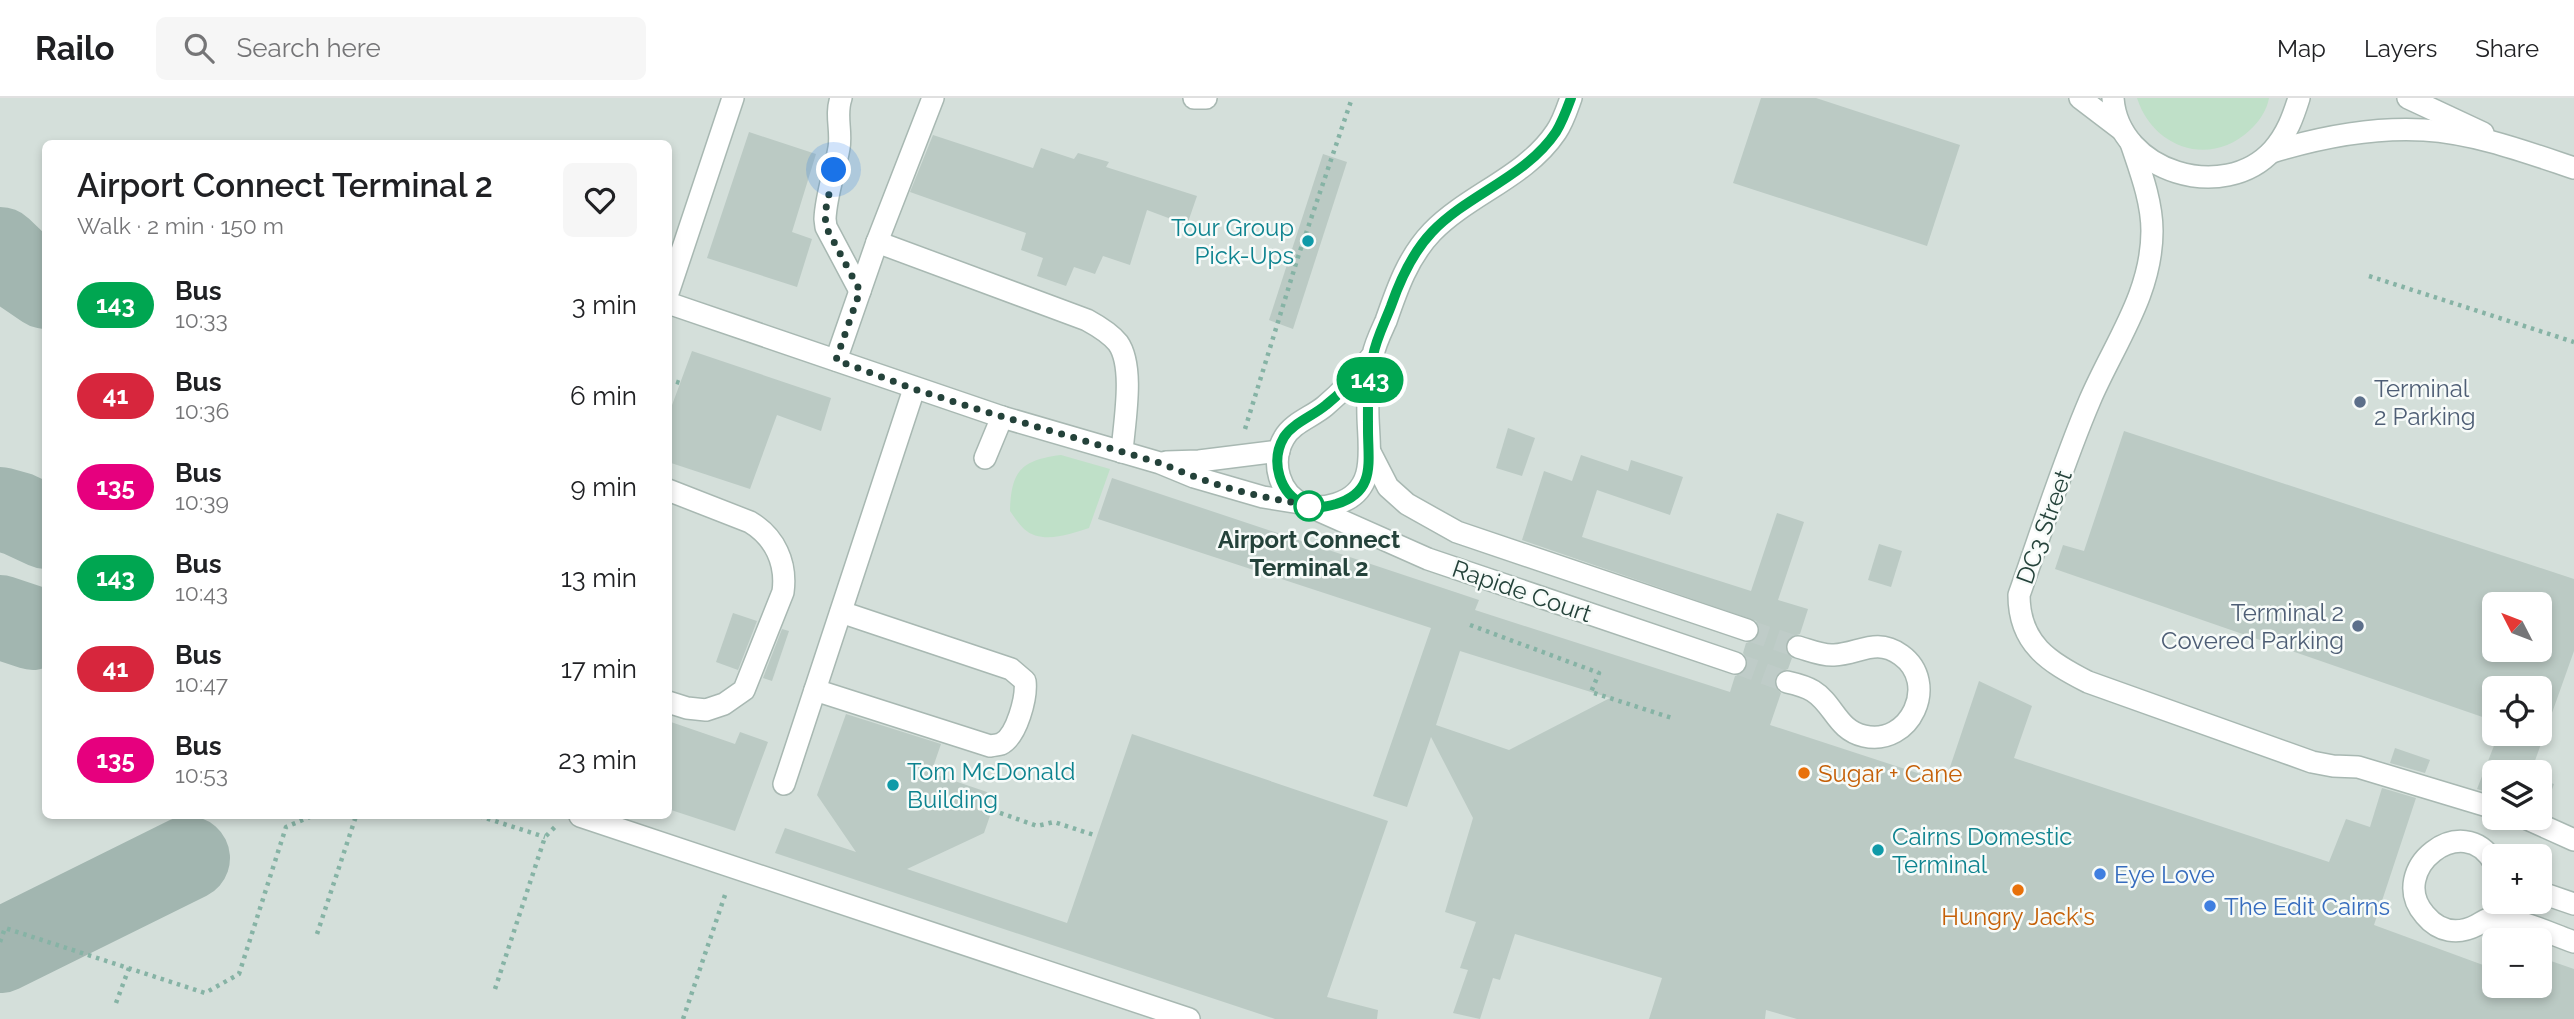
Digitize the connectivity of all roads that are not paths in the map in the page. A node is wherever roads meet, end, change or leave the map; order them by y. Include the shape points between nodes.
1 (733, 98) edge
2 (841, 98) edge
3 (933, 98) edge
4 (1194, 98) edge
5 (1206, 98) edge
6 (1571, 98) edge
7 (2080, 98) edge
8 (2113, 98) edge
9 (2300, 98) edge
10 (2408, 98) edge
11 (2127, 136) junction
12 (2513, 147) junction
13 (2272, 152) junction
14 (2574, 168) edge
15 (877, 242) junction
16 (672, 281) edge
17 (860, 291) junction
18 (672, 304) edge
19 (1373, 356) junction
20 (836, 360) junction
21 (914, 389) junction
22 (1002, 417) junction
23 (1279, 451) junction
24 (1370, 451) junction
25 (1122, 452) junction
26 (985, 458) dead end
27 (1160, 463) junction
28 (672, 492) edge
29 (1307, 505) junction
30 (841, 612) junction
31 (1747, 630) tunnel mouth
32 (1798, 647) tunnel mouth
33 (1735, 663) tunnel mouth
34 (1787, 682) tunnel mouth
35 (815, 690) junction
36 (672, 703) edge
37 (784, 784) dead end
38 (2482, 804) edge
39 (589, 819) edge
40 (2552, 830) edge
41 (2574, 840) edge
42 (2482, 848) edge
43 (2552, 896) edge
44 (2574, 904) edge
45 (2574, 942) edge
46 (1189, 1019) edge

1 - 16 street
2 - 17 street via 839,148 825,219
3 - 15 street
4 - 5 street
6 - 19 street via 1555,133 1539,150 1443,222 1422,245 1398,285
7 - 11 street
8 - 11 street, DC3 Street
9 - 13 street via 2290,127
10 - 12 street
11 - 13 street via 2151,160 2174,173 2199,178 2225,176
11 - 38 street, DC3 Street via 2147,196 2152,230 2147,271 2139,300 2090,399 2019,595 2023,626 2038,651 2088,682 2312,762 2358,767
12 - 13 street via 2445,132 2404,130 2336,136
12 - 14 street
15 - 17 street
15 - 25 street via 1087,320 1104,331 1118,344 1126,361
17 - 20 street
18 - 20 street, Rapide Court
19 - 23 street via 1339,394 1289,431
19 - 24 street
20 - 21 street, Rapide Court
21 - 22 street, Rapide Court
21 - 30 street
22 - 25 street, Rapide Court
22 - 26 street
23 - 27 street, Rapide Court
23 - 29 street via 1279,478 1286,491
24 - 29 street via 1370,467 1357,493 1345,501
24 - 31 street, Rapide Court via 1388,487 1432,520
25 - 27 street, Rapide Court
27 - 29 street, Rapide Court via 1263,497
28 - 36 street via 761,528 779,554 785,581 744,690 706,710
29 - 33 street, Rapide Court via 1428,559
30 - 35 street
30 - 35 street via 1011,669 1025,681 1020,714 1013,734 1002,744 990,746
32 - 34 street via 1832,656 1874,646 1903,656 1918,681 1916,711 1895,733 1865,737 1839,723 1812,691
35 - 37 street
39 - 46 street
40 - 41 street
42 - 45 street via 2465,842 2449,843 2423,860 2414,887 2423,914 2445,930 2459,932 2496,918
43 - 44 street

